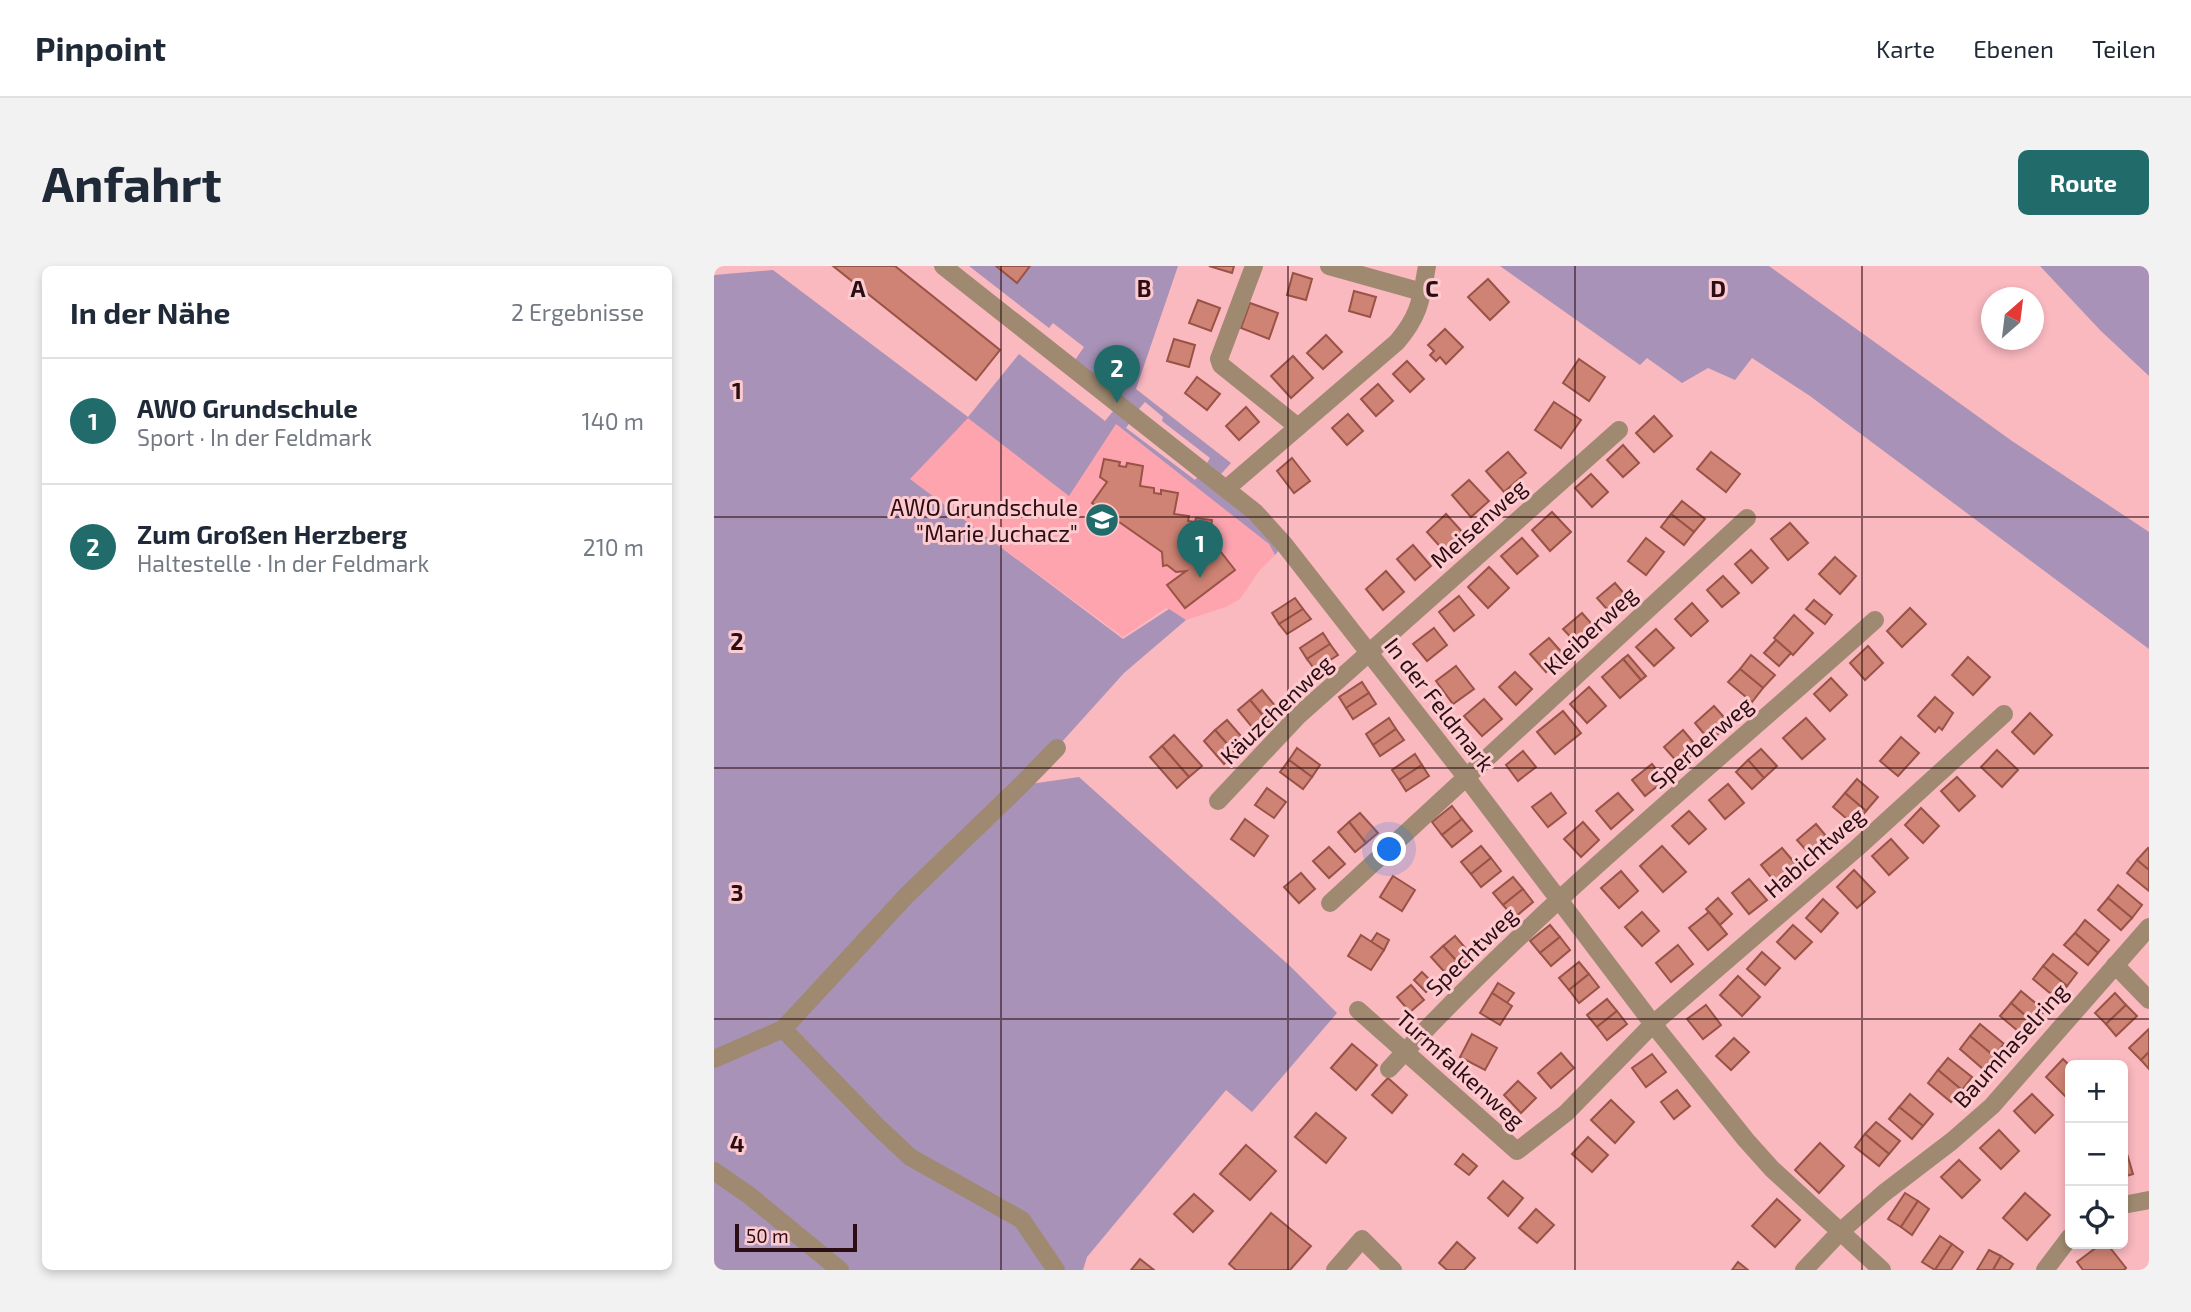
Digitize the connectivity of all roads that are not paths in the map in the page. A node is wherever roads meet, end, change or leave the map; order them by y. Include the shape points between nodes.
1 (943, 266) edge
2 (1254, 266) edge
3 (1328, 266) edge
4 (1427, 266) edge
5 (1422, 292) junction
6 (1298, 427) junction
7 (1619, 430) dead end
8 (1226, 489) junction
9 (1746, 517) dead end
10 (1875, 620) dead end
11 (1370, 653) junction
12 (2004, 715) dead end
13 (1057, 748) dead end
14 (1466, 777) junction
15 (1218, 801) dead end
16 (1559, 900) junction
17 (1329, 903) dead end
18 (2149, 927) edge
19 (2115, 965) junction
20 (2149, 1000) edge
21 (1358, 1010) dead end
22 (1654, 1024) junction
23 (783, 1028) junction
24 (1405, 1052) junction
25 (714, 1059) edge
26 (1390, 1069) dead end
27 (714, 1171) edge
28 (2149, 1200) edge
29 (2128, 1204) edge
30 (1840, 1232) junction
31 (2065, 1244) edge
32 (840, 1270) edge
33 (1056, 1270) edge
34 (1335, 1270) edge
35 (1393, 1270) edge
36 (1804, 1270) edge
37 (1882, 1270) edge
38 (2045, 1270) edge

1 - 8 street, In der Feldmark
2 - 6 street via 1219,359
3 - 5 street
4 - 5 street
5 - 6 street via 1418,312 1397,342
6 - 8 street
7 - 11 street, Meisenweg
8 - 11 street, In der Feldmark via 1284,544
9 - 14 street, Kleiberweg
10 - 16 street, Sperberweg
11 - 14 street, In der Feldmark
11 - 15 street, Käuzchenweg via 1298,716
12 - 22 street, Habichtweg
13 - 23 street via 907,895
14 - 16 street, In der Feldmark
14 - 17 street, Kleiberweg
16 - 22 street, In der Feldmark
16 - 24 street, Spechtweg
18 - 19 street, Baumhaselring
19 - 20 street
19 - 30 street, Baumhaselring via 1992,1106
21 - 24 street, Turmfalkenweg
22 - 24 street, Turmfalkenweg via 1566,1113 1517,1151
22 - 30 street, In der Feldmark via 1759,1156
23 - 25 street
23 - 33 street via 910,1157 1022,1220
24 - 26 street, Spechtweg
27 - 32 street
28 - 29 street
30 - 36 street, Baumhaselring
30 - 37 street, In der Feldmark
31 - 38 street
34 - 35 street via 1362,1239

